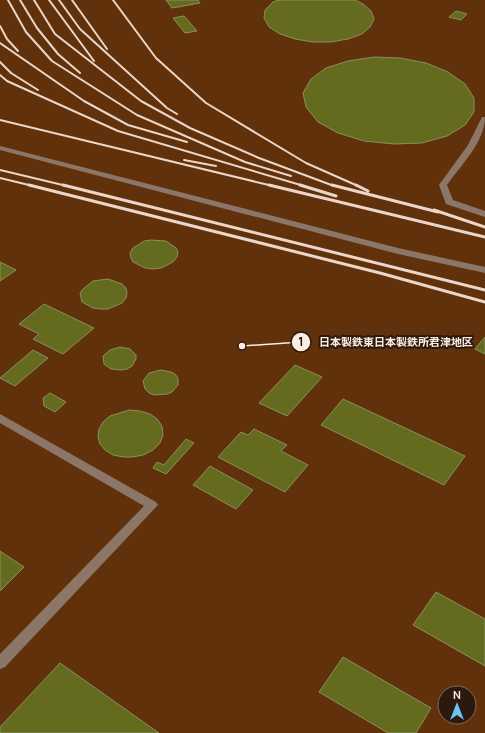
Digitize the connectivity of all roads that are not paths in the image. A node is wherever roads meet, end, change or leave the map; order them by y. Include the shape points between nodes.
1 (485, 119) edge
2 (0, 148) edge
3 (485, 214) edge
4 (485, 270) edge
5 (0, 418) edge
6 (0, 663) edge

1 - 3 lane via 472,145 443,186 449,202
2 - 4 lane via 391,249
5 - 6 lane via 152,504

